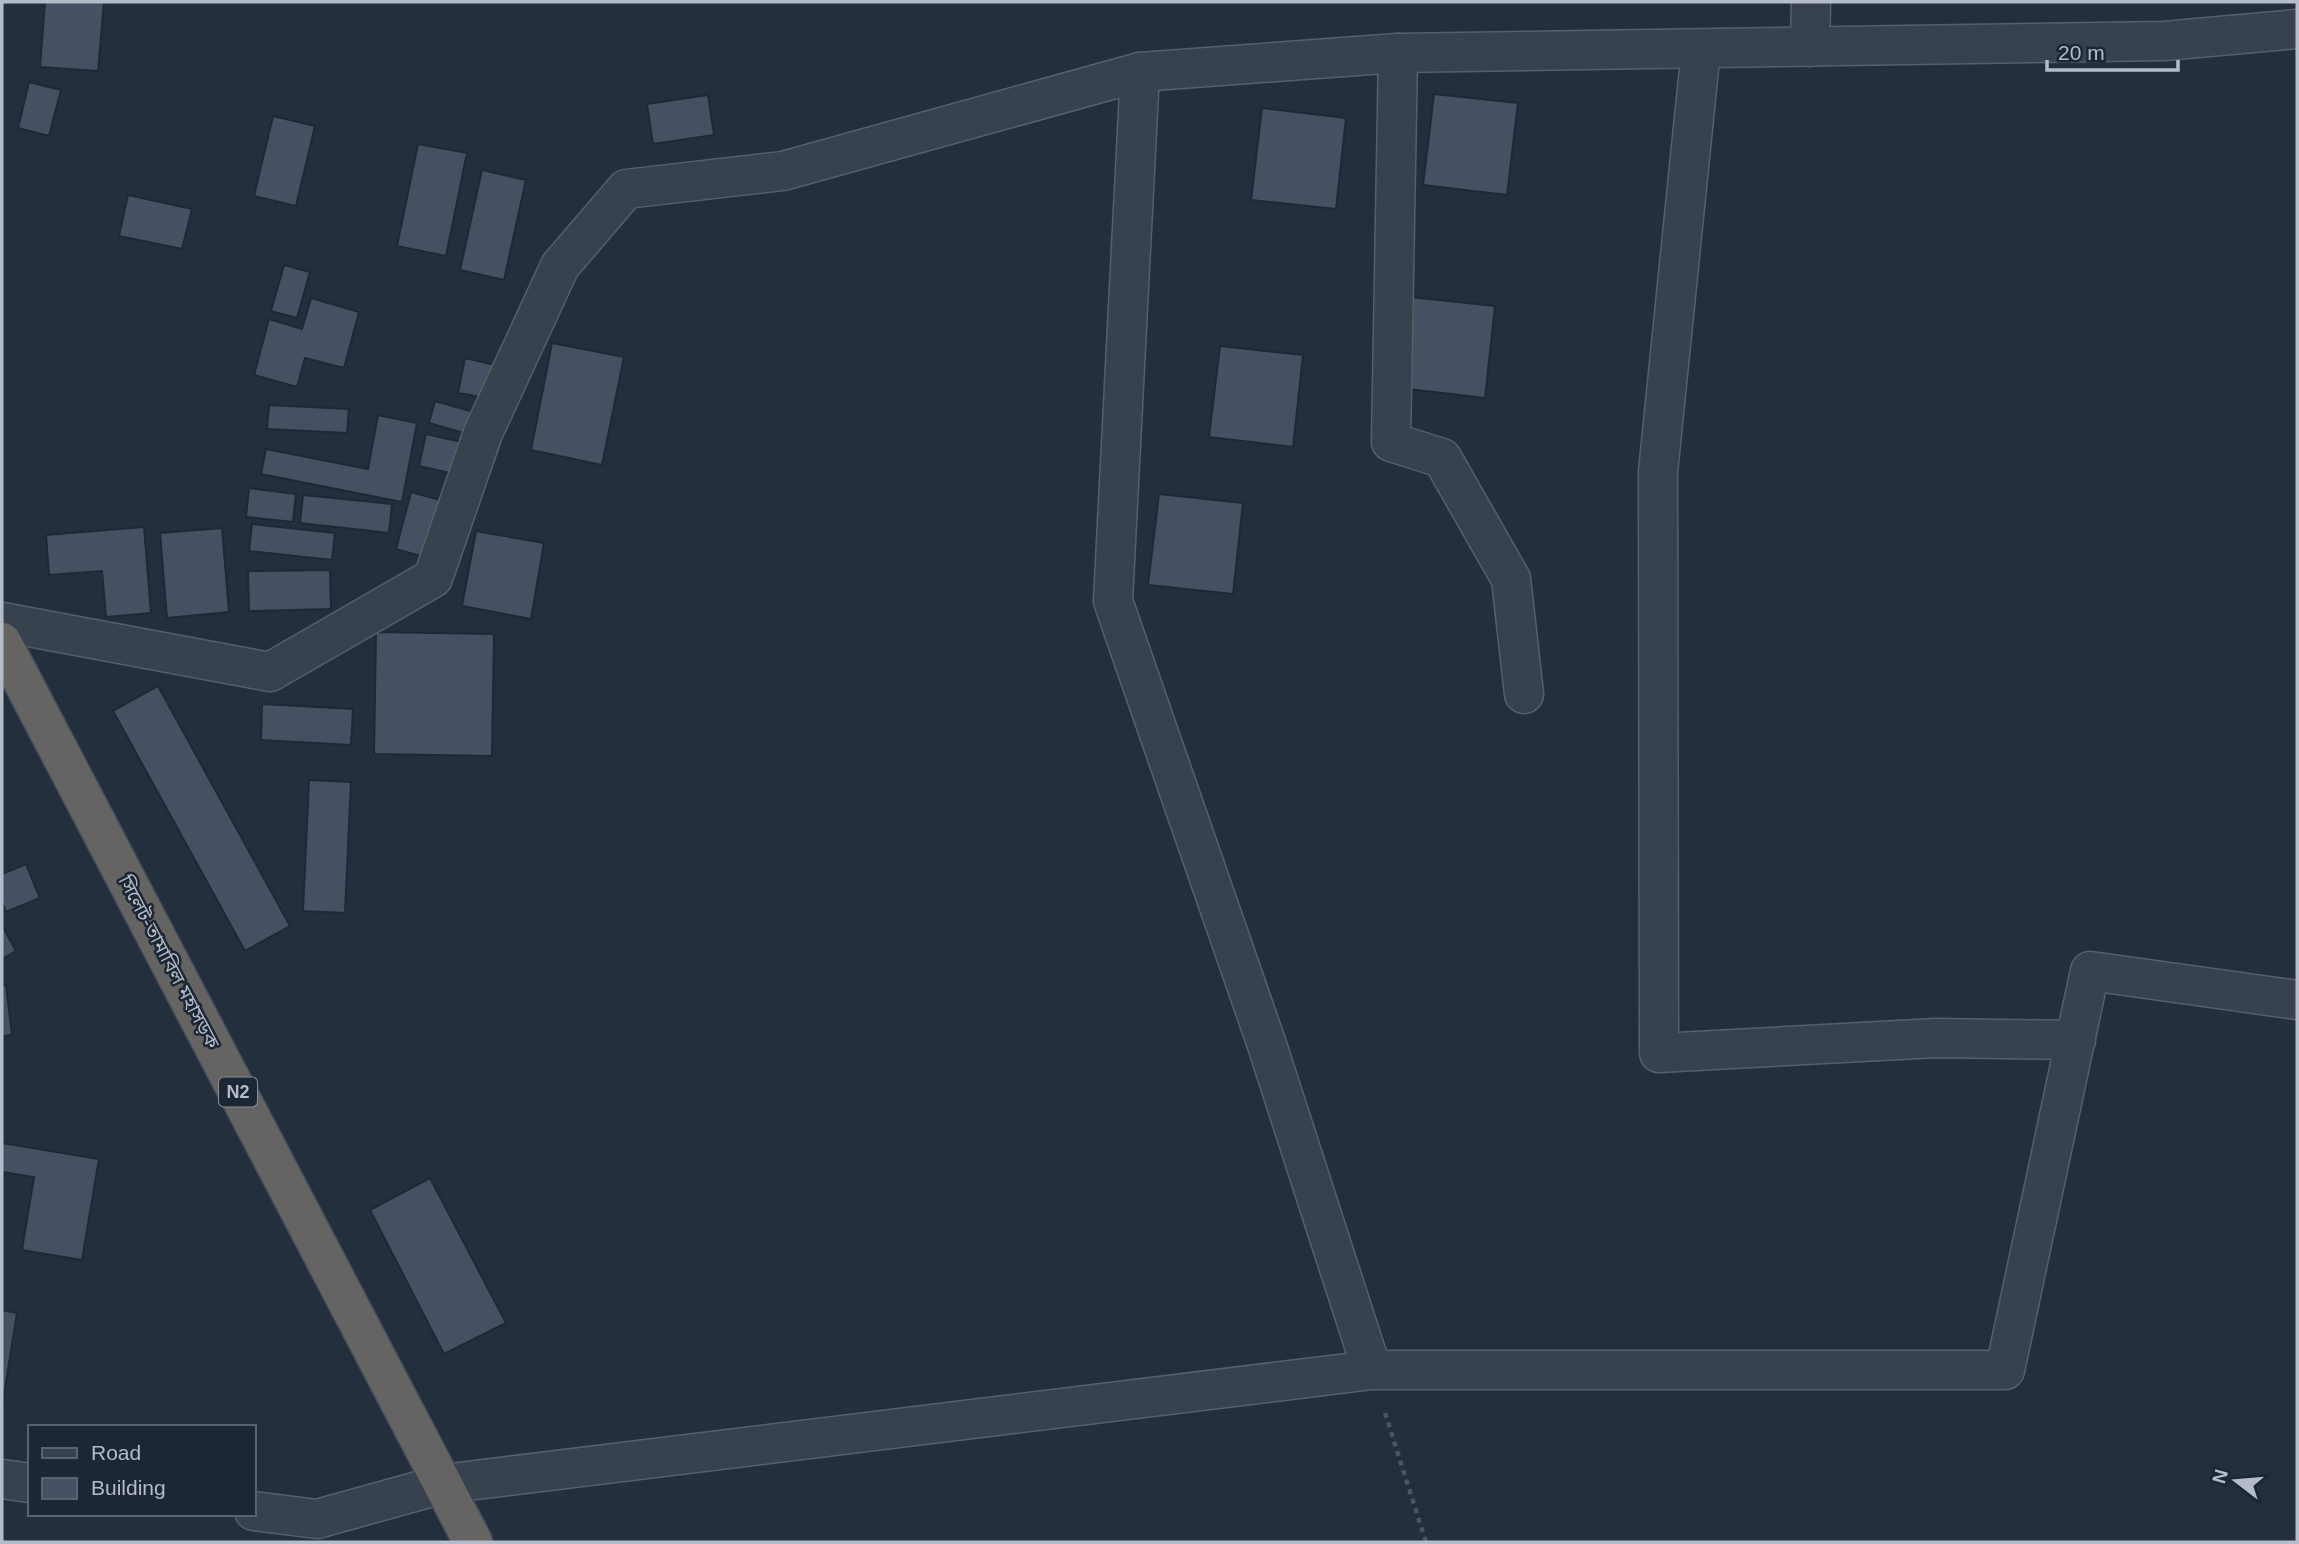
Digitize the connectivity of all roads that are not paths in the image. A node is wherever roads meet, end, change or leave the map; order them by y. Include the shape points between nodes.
1 (1811, 2) edge
2 (2297, 29) edge
3 (1810, 47) junction
4 (1701, 48) junction
5 (1398, 53) junction
6 (1140, 72) junction
7 (2, 622) edge
8 (2, 642) edge
9 (1524, 694) dead end
10 (2297, 1000) edge
11 (2076, 1040) junction
12 (1372, 1370) junction
13 (2, 1479) edge
14 (28, 1483) edge
15 (443, 1484) junction
16 (256, 1511) edge
17 (474, 1542) edge

1 - 3 street
2 - 3 street via 2164,41
3 - 4 street
4 - 5 street
4 - 11 street via 1658,472 1659,1053 1936,1038
5 - 6 street
5 - 9 street via 1391,442 1442,458 1511,579
6 - 7 street via 783,171 626,189 560,266 483,433 433,578 270,672
6 - 12 street via 1113,601 1267,1045
8 - 15 highway, সিলেট-তামাবিল মহাসড়ক / N2
10 - 11 street via 2090,971
11 - 12 street via 2005,1370
12 - 15 street
13 - 14 street
15 - 16 street via 317,1519
15 - 17 highway, সিলেট-তামাবিল মহাসড়ক / N2

